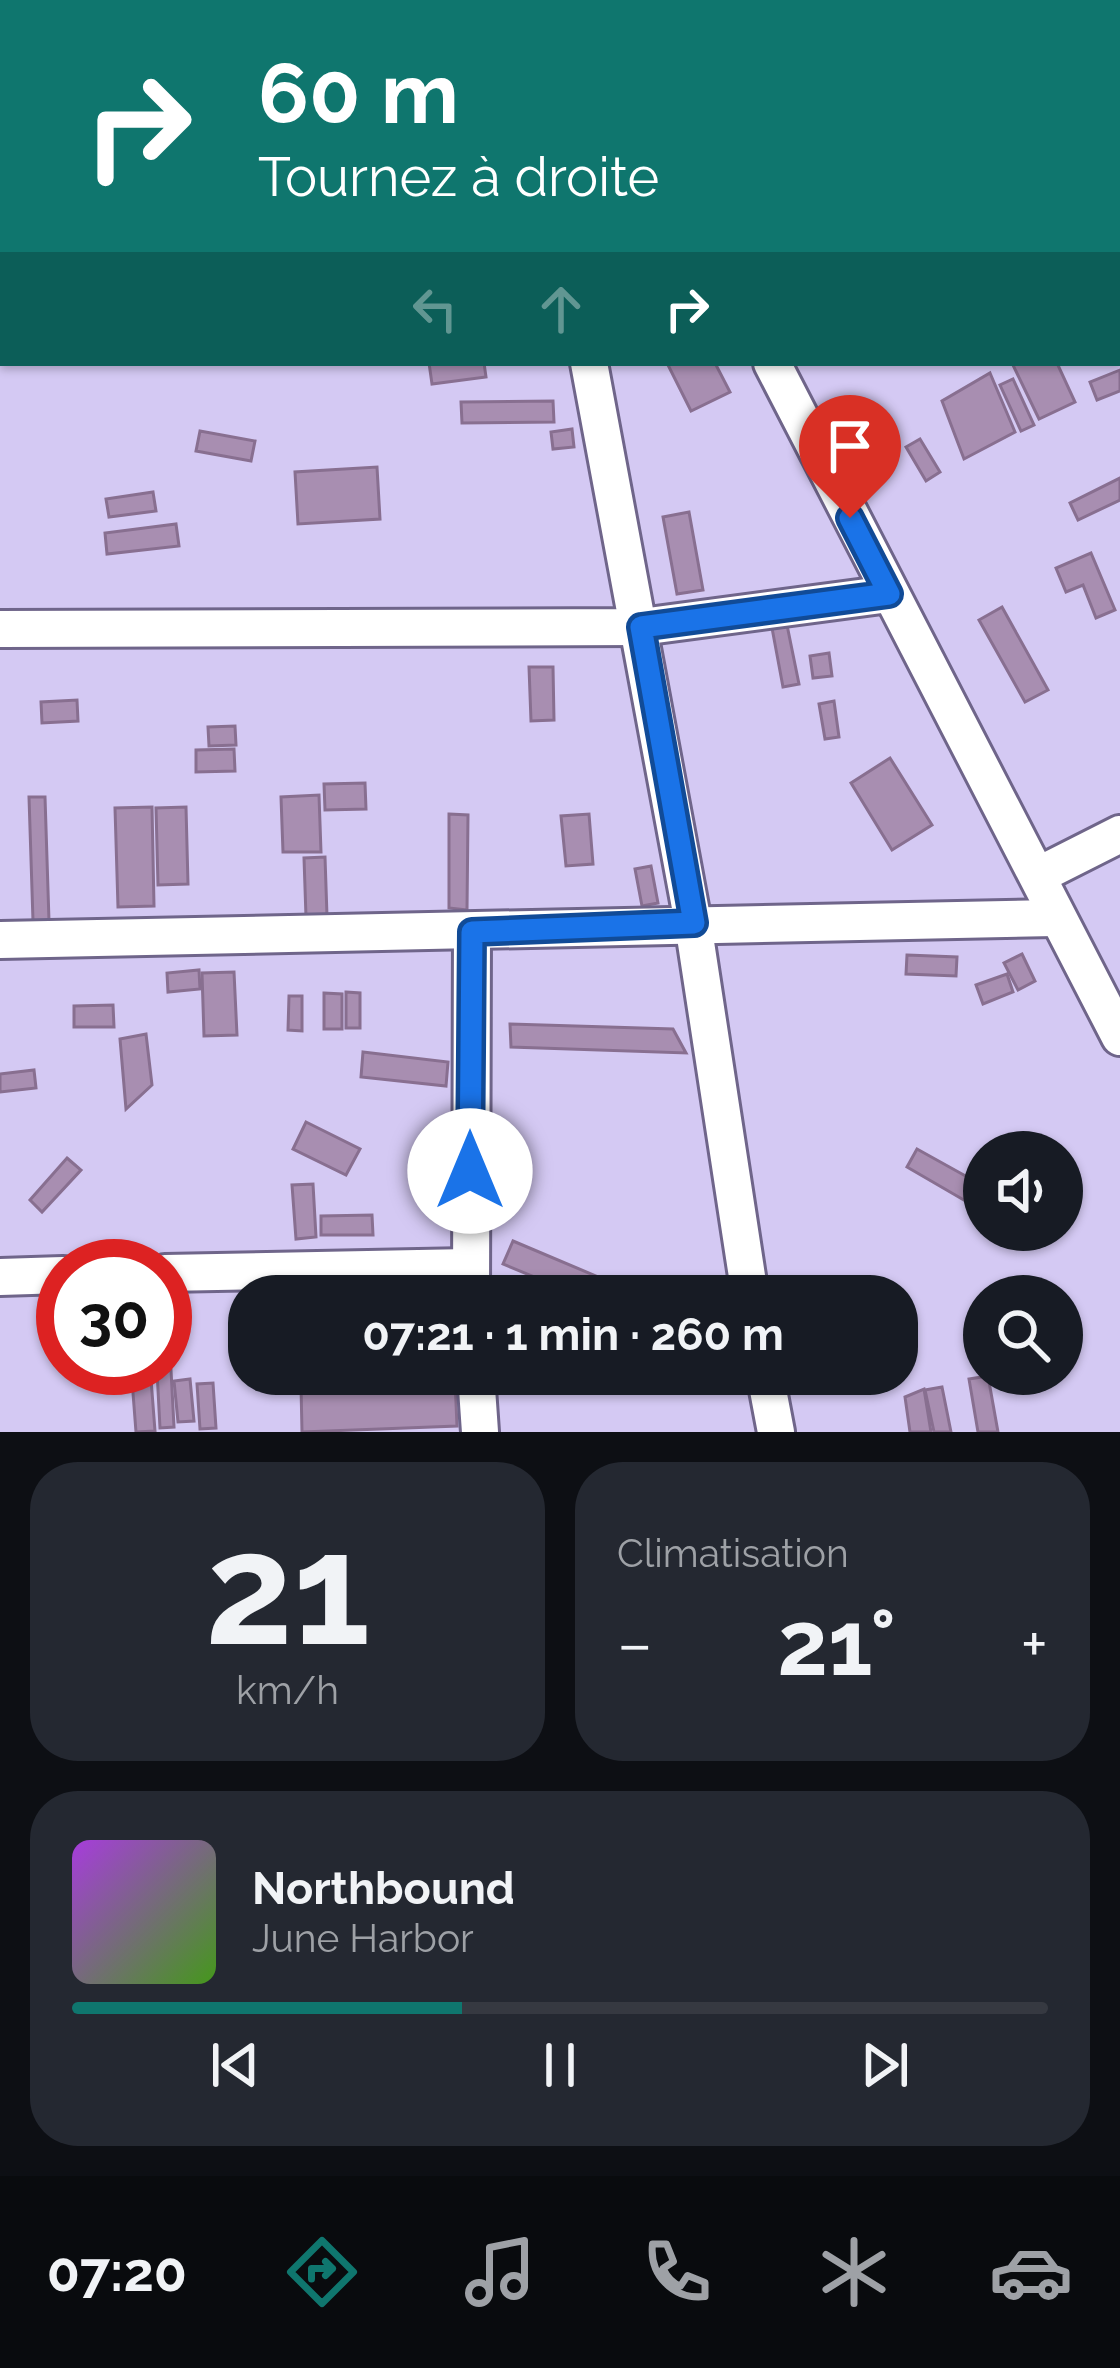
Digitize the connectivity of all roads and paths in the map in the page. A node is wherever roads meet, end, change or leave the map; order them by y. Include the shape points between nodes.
1 (591, 366) edge
2 (774, 366) edge
3 (889, 594) junction
4 (641, 627) junction
5 (0, 629) edge
6 (1120, 834) edge
7 (1039, 875) junction
8 (1054, 918) junction
9 (694, 923) junction
10 (472, 932) junction
11 (0, 940) edge
12 (1120, 1037) edge
13 (192, 1274) edge
14 (36, 1275) edge
15 (233, 1275) edge
16 (470, 1275) edge
17 (746, 1275) edge
18 (0, 1276) edge
19 (477, 1395) edge
20 (769, 1395) edge
21 (480, 1432) edge
22 (776, 1432) edge

1 - 4 street
2 - 3 street
3 - 4 street
3 - 7 street
4 - 5 street
4 - 9 street
6 - 7 street
7 - 8 street
8 - 9 street
8 - 12 street
9 - 10 street
9 - 17 street
10 - 11 street
10 - 16 street
13 - 15 street
14 - 18 street
19 - 21 street
20 - 22 street

